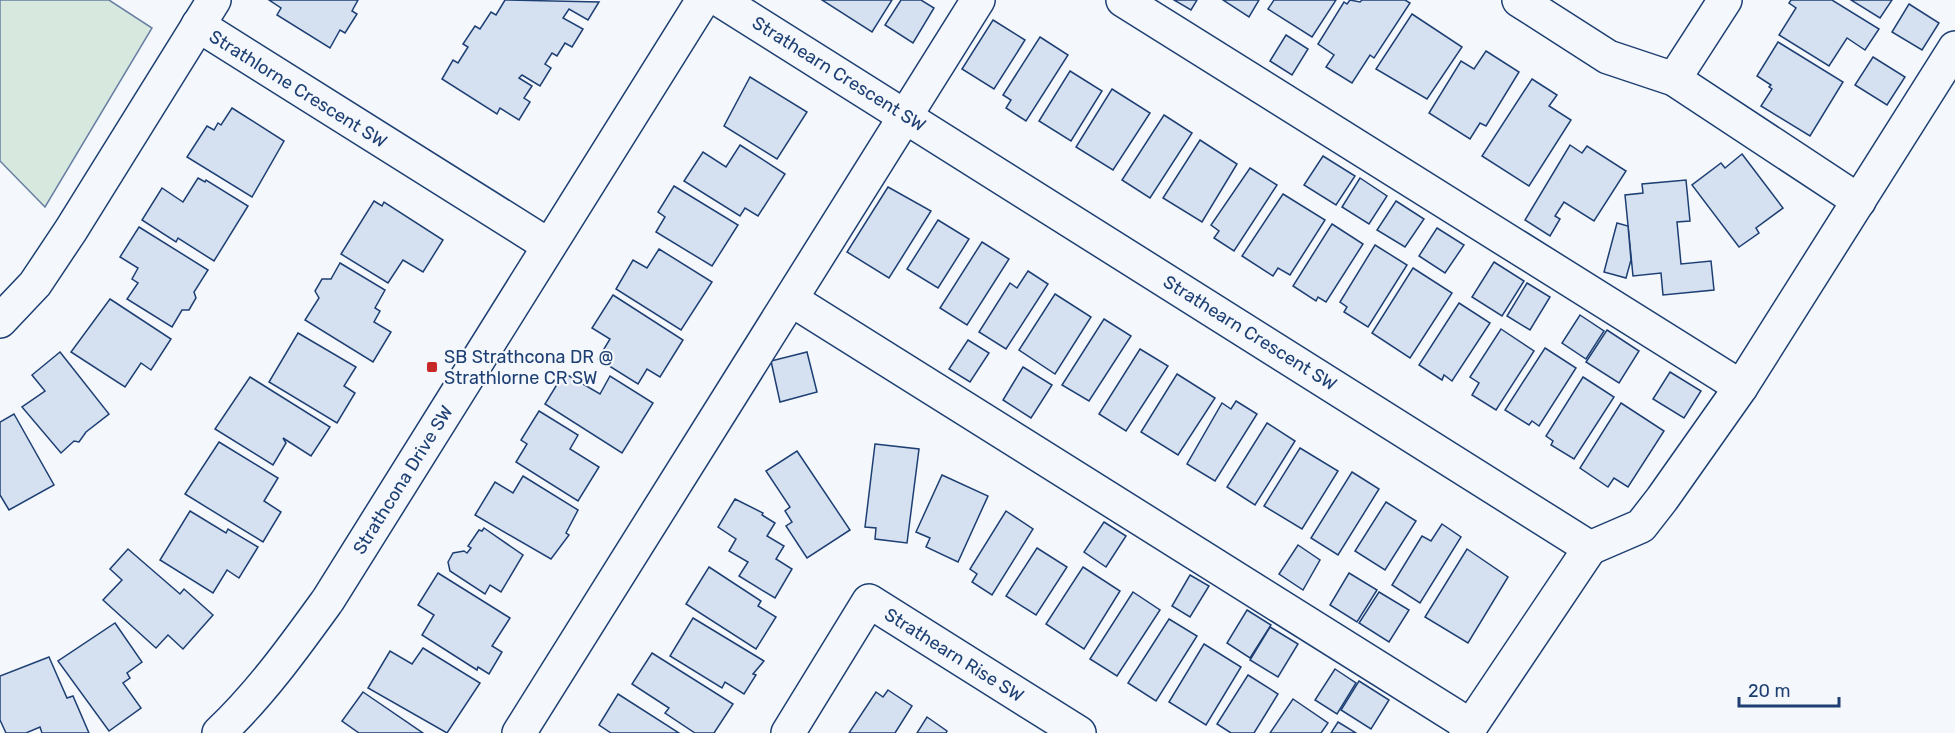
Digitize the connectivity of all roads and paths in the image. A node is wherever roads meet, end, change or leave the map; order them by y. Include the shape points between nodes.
1 (703, 0) edge
2 (720, 0) edge
3 (978, 0) edge
4 (1123, 0) edge
5 (1519, 0) edge
6 (1725, 0) edge
7 (206, 13) edge
8 (1955, 48) edge
9 (1674, 79) junction
10 (907, 117) junction
11 (1859, 201) junction
12 (548, 245) junction
13 (792, 300) junction
14 (0, 321) edge
15 (1741, 387) junction
16 (1590, 548) junction
17 (1468, 729) edge
18 (219, 733) edge
19 (519, 733) edge
20 (788, 733) edge
21 (1079, 733) edge

1 - 12 street, Strathcona Drive SW
2 - 10 street, Strathearn Crescent SW
3 - 10 street
4 - 15 street
5 - 9 street via 1608,57
6 - 9 street
7 - 12 street, Strathlorne Crescent SW
7 - 14 street, Strathlorne Crescent SW via 65,239 34,284
8 - 11 street
9 - 11 street
10 - 13 street
10 - 16 street, Strathearn Crescent SW
11 - 15 street
12 - 18 street, Strathcona Drive SW via 328,600 286,659
13 - 17 street
13 - 19 street
15 - 16 street via 1641,526
16 - 17 street
20 - 21 street, Strathearn Rise SW via 869,601

